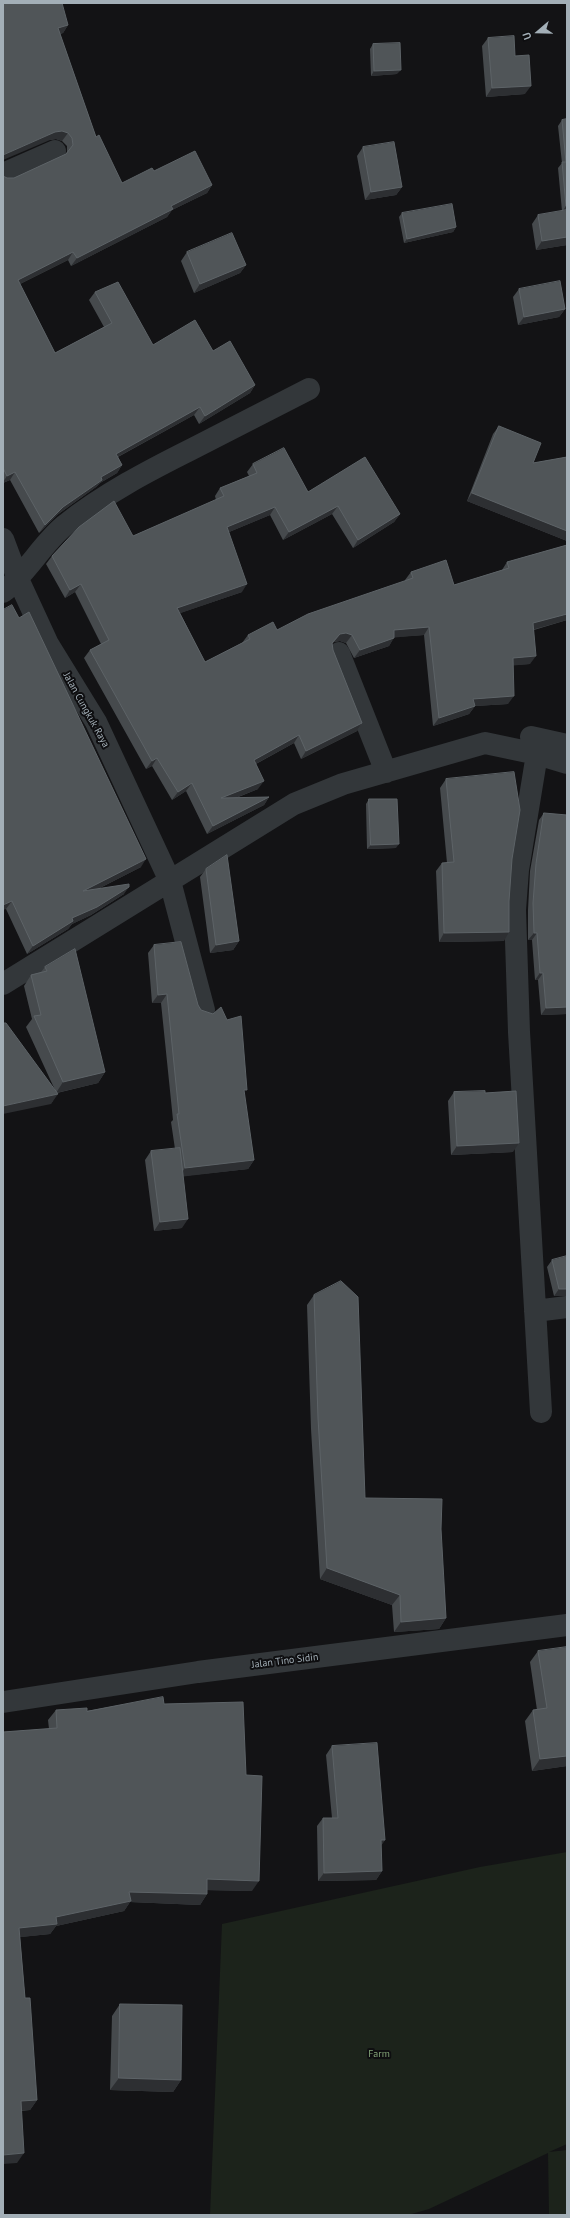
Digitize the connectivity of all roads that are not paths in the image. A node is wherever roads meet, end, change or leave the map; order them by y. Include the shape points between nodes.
1 (55, 151) dead end
2 (3, 174) edge
3 (309, 389) dead end
4 (3, 539) edge
5 (11, 586) edge
6 (339, 652) dead end
7 (567, 745) edge
8 (534, 746) junction
9 (567, 763) edge
10 (386, 772) junction
11 (170, 881) junction
12 (3, 984) edge
13 (204, 1010) edge
14 (567, 1307) edge
15 (535, 1311) junction
16 (541, 1412) dead end
17 (567, 1625) edge
18 (3, 1702) edge

1 - 2 street
3 - 5 street via 143,474 98,500 64,526 41,548
4 - 5 street, Jalan Cungkuk Raya
5 - 11 street, Jalan Cungkuk Raya via 96,722
6 - 10 street
7 - 8 street
8 - 9 street
8 - 10 street via 485,743
8 - 15 street via 515,910 519,1032
10 - 11 street via 343,784 294,804
11 - 12 street
11 - 13 street, Jalan Cungkuk Raya
14 - 15 street
15 - 16 street
17 - 18 street, Jalan Tino Sidin via 198,1672

